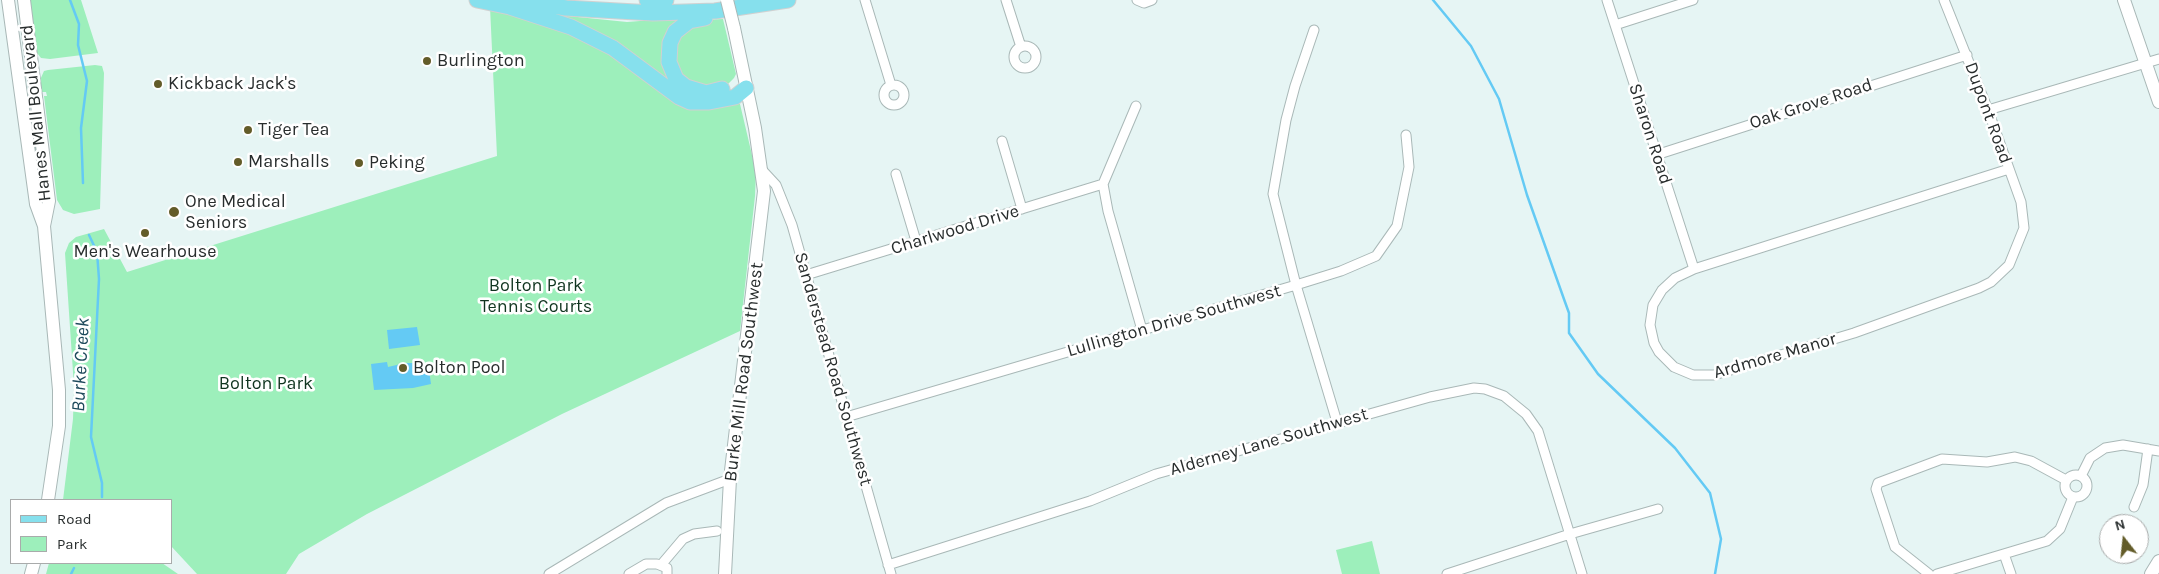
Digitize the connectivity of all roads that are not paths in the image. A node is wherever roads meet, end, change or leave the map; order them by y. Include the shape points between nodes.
1 (8, 0) edge
2 (24, 0) edge
3 (477, 0) edge
4 (521, 0) edge
5 (647, 0) edge
6 (666, 0) edge
7 (727, 0) edge
8 (865, 0) edge
9 (1006, 0) edge
10 (1137, 0) edge
11 (1152, 0) edge
12 (1607, 0) edge
13 (1693, 0) edge
14 (1944, 0) edge
15 (2124, 0) edge
16 (783, 1) edge
17 (1615, 25) junction
18 (1314, 30) dead end
19 (1021, 47) dead end
20 (1967, 55) junction
21 (2159, 59) edge
22 (2145, 62) junction
23 (891, 85) dead end
24 (746, 88) junction
25 (2159, 102) edge
26 (1136, 106) dead end
27 (1988, 110) junction
28 (1406, 135) dead end
29 (1002, 140) dead end
30 (1656, 155) junction
31 (2009, 169) junction
32 (763, 171) junction
33 (896, 174) dead end
34 (1102, 184) junction
35 (1022, 209) junction
36 (44, 226) junction
37 (2024, 228) joint
38 (916, 241) junction
39 (1694, 269) junction
40 (806, 275) junction
41 (1296, 286) junction
42 (1142, 330) junction
43 (846, 417) junction
44 (1337, 422) junction
45 (2148, 449) junction
46 (2159, 451) edge
47 (2081, 476) junction
48 (730, 479) junction
49 (2066, 480) junction
50 (2073, 497) junction
51 (48, 499) edge
52 (2134, 507) dead end
53 (1658, 508) dead end
54 (717, 531) dead end
55 (1570, 534) junction
56 (2004, 554) junction
57 (2159, 561) edge
58 (661, 566) junction
59 (889, 569) edge
60 (549, 574) edge
61 (629, 574) edge
62 (667, 574) edge
63 (726, 574) edge
64 (1447, 574) edge
65 (1582, 574) edge
66 (1929, 574) edge
67 (1937, 574) edge
68 (2012, 574) edge
69 (2151, 574) edge

1 - 36 main road, Hanes Mall Boulevard via 36,204
2 - 36 main road, Hanes Mall Boulevard via 50,201
3 - 24 main road via 570,27 613,48 690,102 727,99
4 - 16 main road via 566,8 653,13 715,10
5 - 6 main road
7 - 24 main road, Burke Mill Road Southwest, bridge
8 - 23 street
9 - 19 street
10 - 11 street via 1144,4
12 - 17 street, Sharon Road
13 - 17 street
14 - 20 street, Dupont Road
15 - 22 main road
16 - 24 main road via 749,13 689,21 679,28 670,43 671,69 676,79 686,87 706,93 732,87
17 - 30 street, Sharon Road
18 - 41 street via 1286,120 1273,194
20 - 27 street, Dupont Road
20 - 30 street, Oak Grove Road
21 - 22 street
22 - 25 main road
22 - 27 street
24 - 32 main road, Burke Mill Road Southwest
26 - 34 street
27 - 31 street, Dupont Road
28 - 41 street, Lullington Drive Southwest via 1409,167 1398,226 1376,256
29 - 35 street
30 - 39 street, Sharon Road
31 - 37 street, Dupont Road via 2021,202
31 - 39 street, Ardmore Manor
32 - 40 street, Sanderstead Road Southwest via 776,185 794,230
32 - 48 main road, Burke Mill Road Southwest via 763,210
33 - 38 street
34 - 35 street, Charlwood Drive
34 - 42 street
35 - 38 street, Charlwood Drive
36 - 51 main road, Hanes Mall Boulevard via 60,412
37 - 39 street, Ardmore Manor via 2009,265 1991,282 1979,288 1845,336 1708,377 1683,372 1666,360 1654,343 1650,325 1653,305 1662,290 1675,278
38 - 40 street, Charlwood Drive
40 - 43 street, Sanderstead Road Southwest
41 - 42 street, Lullington Drive Southwest
41 - 44 street
42 - 43 street, Lullington Drive Southwest
43 - 59 street, Sanderstead Road Southwest
44 - 55 street, Alderney Lane Southwest via 1460,390 1485,389 1504,396 1526,414 1538,431
44 - 59 street, Alderney Lane Southwest via 1156,474 1090,501
45 - 46 street
45 - 47 street via 2123,445 2105,448 2090,458
45 - 52 street via 2143,484
47 - 49 street via 2070,476
47 - 50 street via 2086,490
48 - 60 street via 666,503
48 - 63 main road, Burke Mill Road Southwest
49 - 50 street via 2065,490
49 - 66 street via 2031,461 2014,457 1987,462 1942,459 1878,483 1876,489 1895,547
50 - 56 street via 2054,536 2040,544
53 - 55 street
54 - 58 street via 683,539
55 - 64 street
55 - 65 street, Alderney Lane Southwest
56 - 67 street
56 - 68 street
57 - 69 main road
58 - 61 street via 646,564
58 - 62 street via 667,568

